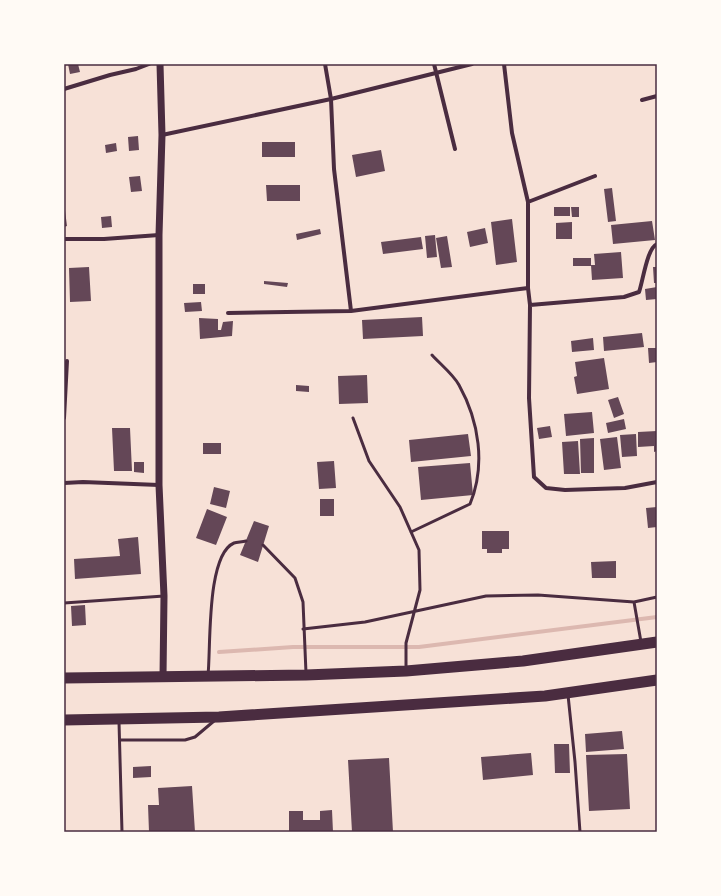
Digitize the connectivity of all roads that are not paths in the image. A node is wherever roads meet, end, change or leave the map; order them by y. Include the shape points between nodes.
1 (149, 64) edge
2 (160, 64) edge
3 (325, 64) edge
4 (434, 64) edge
5 (472, 64) edge
6 (504, 64) edge
7 (436, 73) junction
8 (64, 89) edge
9 (657, 96) edge
10 (331, 99) junction
11 (642, 100) dead end
12 (162, 135) junction
13 (455, 149) dead end
14 (595, 176) dead end
15 (528, 202) junction
16 (159, 235) junction
17 (64, 239) edge
18 (657, 244) edge
19 (528, 288) junction
20 (530, 305) junction
21 (351, 311) junction
22 (228, 313) dead end
23 (432, 355) dead end
24 (67, 361) dead end
25 (64, 418) edge
26 (353, 418) dead end
27 (657, 482) edge
28 (64, 483) edge
29 (159, 485) junction
30 (411, 532) junction
31 (246, 541) dead end
32 (263, 545) dead end
33 (164, 596) junction
34 (657, 597) edge
35 (634, 602) junction
36 (64, 603) edge
37 (413, 612) junction
38 (303, 629) junction
39 (657, 642) edge
40 (641, 644) junction
41 (406, 671) junction
42 (306, 675) junction
43 (162, 677) junction
44 (208, 677) junction
45 (64, 678) edge
46 (657, 680) edge
47 (568, 693) junction
48 (219, 717) junction
49 (119, 719) junction
50 (64, 720) edge
51 (120, 740) junction
52 (122, 832) edge
53 (580, 832) edge

1 - 8 street
2 - 12 street
3 - 10 street
4 - 7 street
5 - 7 street
6 - 15 street via 512,133
7 - 10 street
7 - 13 street
9 - 11 street
10 - 12 street
10 - 21 street via 334,169
12 - 16 street
14 - 15 street
15 - 19 street
16 - 17 street
16 - 29 street
18 - 20 street via 647,258 639,292 624,297
19 - 20 street
19 - 21 street
20 - 27 street via 529,398 534,477 546,488 565,490 625,488
21 - 22 street
23 - 30 lane via 458,384 470,412 480,450 479,472 470,504
24 - 25 street
26 - 30 lane via 369,461 400,507
28 - 29 street
29 - 33 street
30 - 37 lane via 420,550 420,590
31 - 44 lane via 233,543 224,553 215,576
32 - 38 lane via 295,578 303,602
33 - 36 lane
33 - 43 street
34 - 35 lane
35 - 37 lane via 538,595 486,596
35 - 40 lane
37 - 38 lane via 365,622
37 - 41 lane via 406,642
38 - 42 lane
39 - 40 highway
40 - 41 highway via 523,660
41 - 42 highway
42 - 44 highway
43 - 44 highway
43 - 45 highway
46 - 47 highway
47 - 48 highway
47 - 53 lane via 576,762
48 - 49 highway
48 - 51 lane via 195,736 185,740
49 - 50 highway
49 - 51 lane
51 - 52 lane

